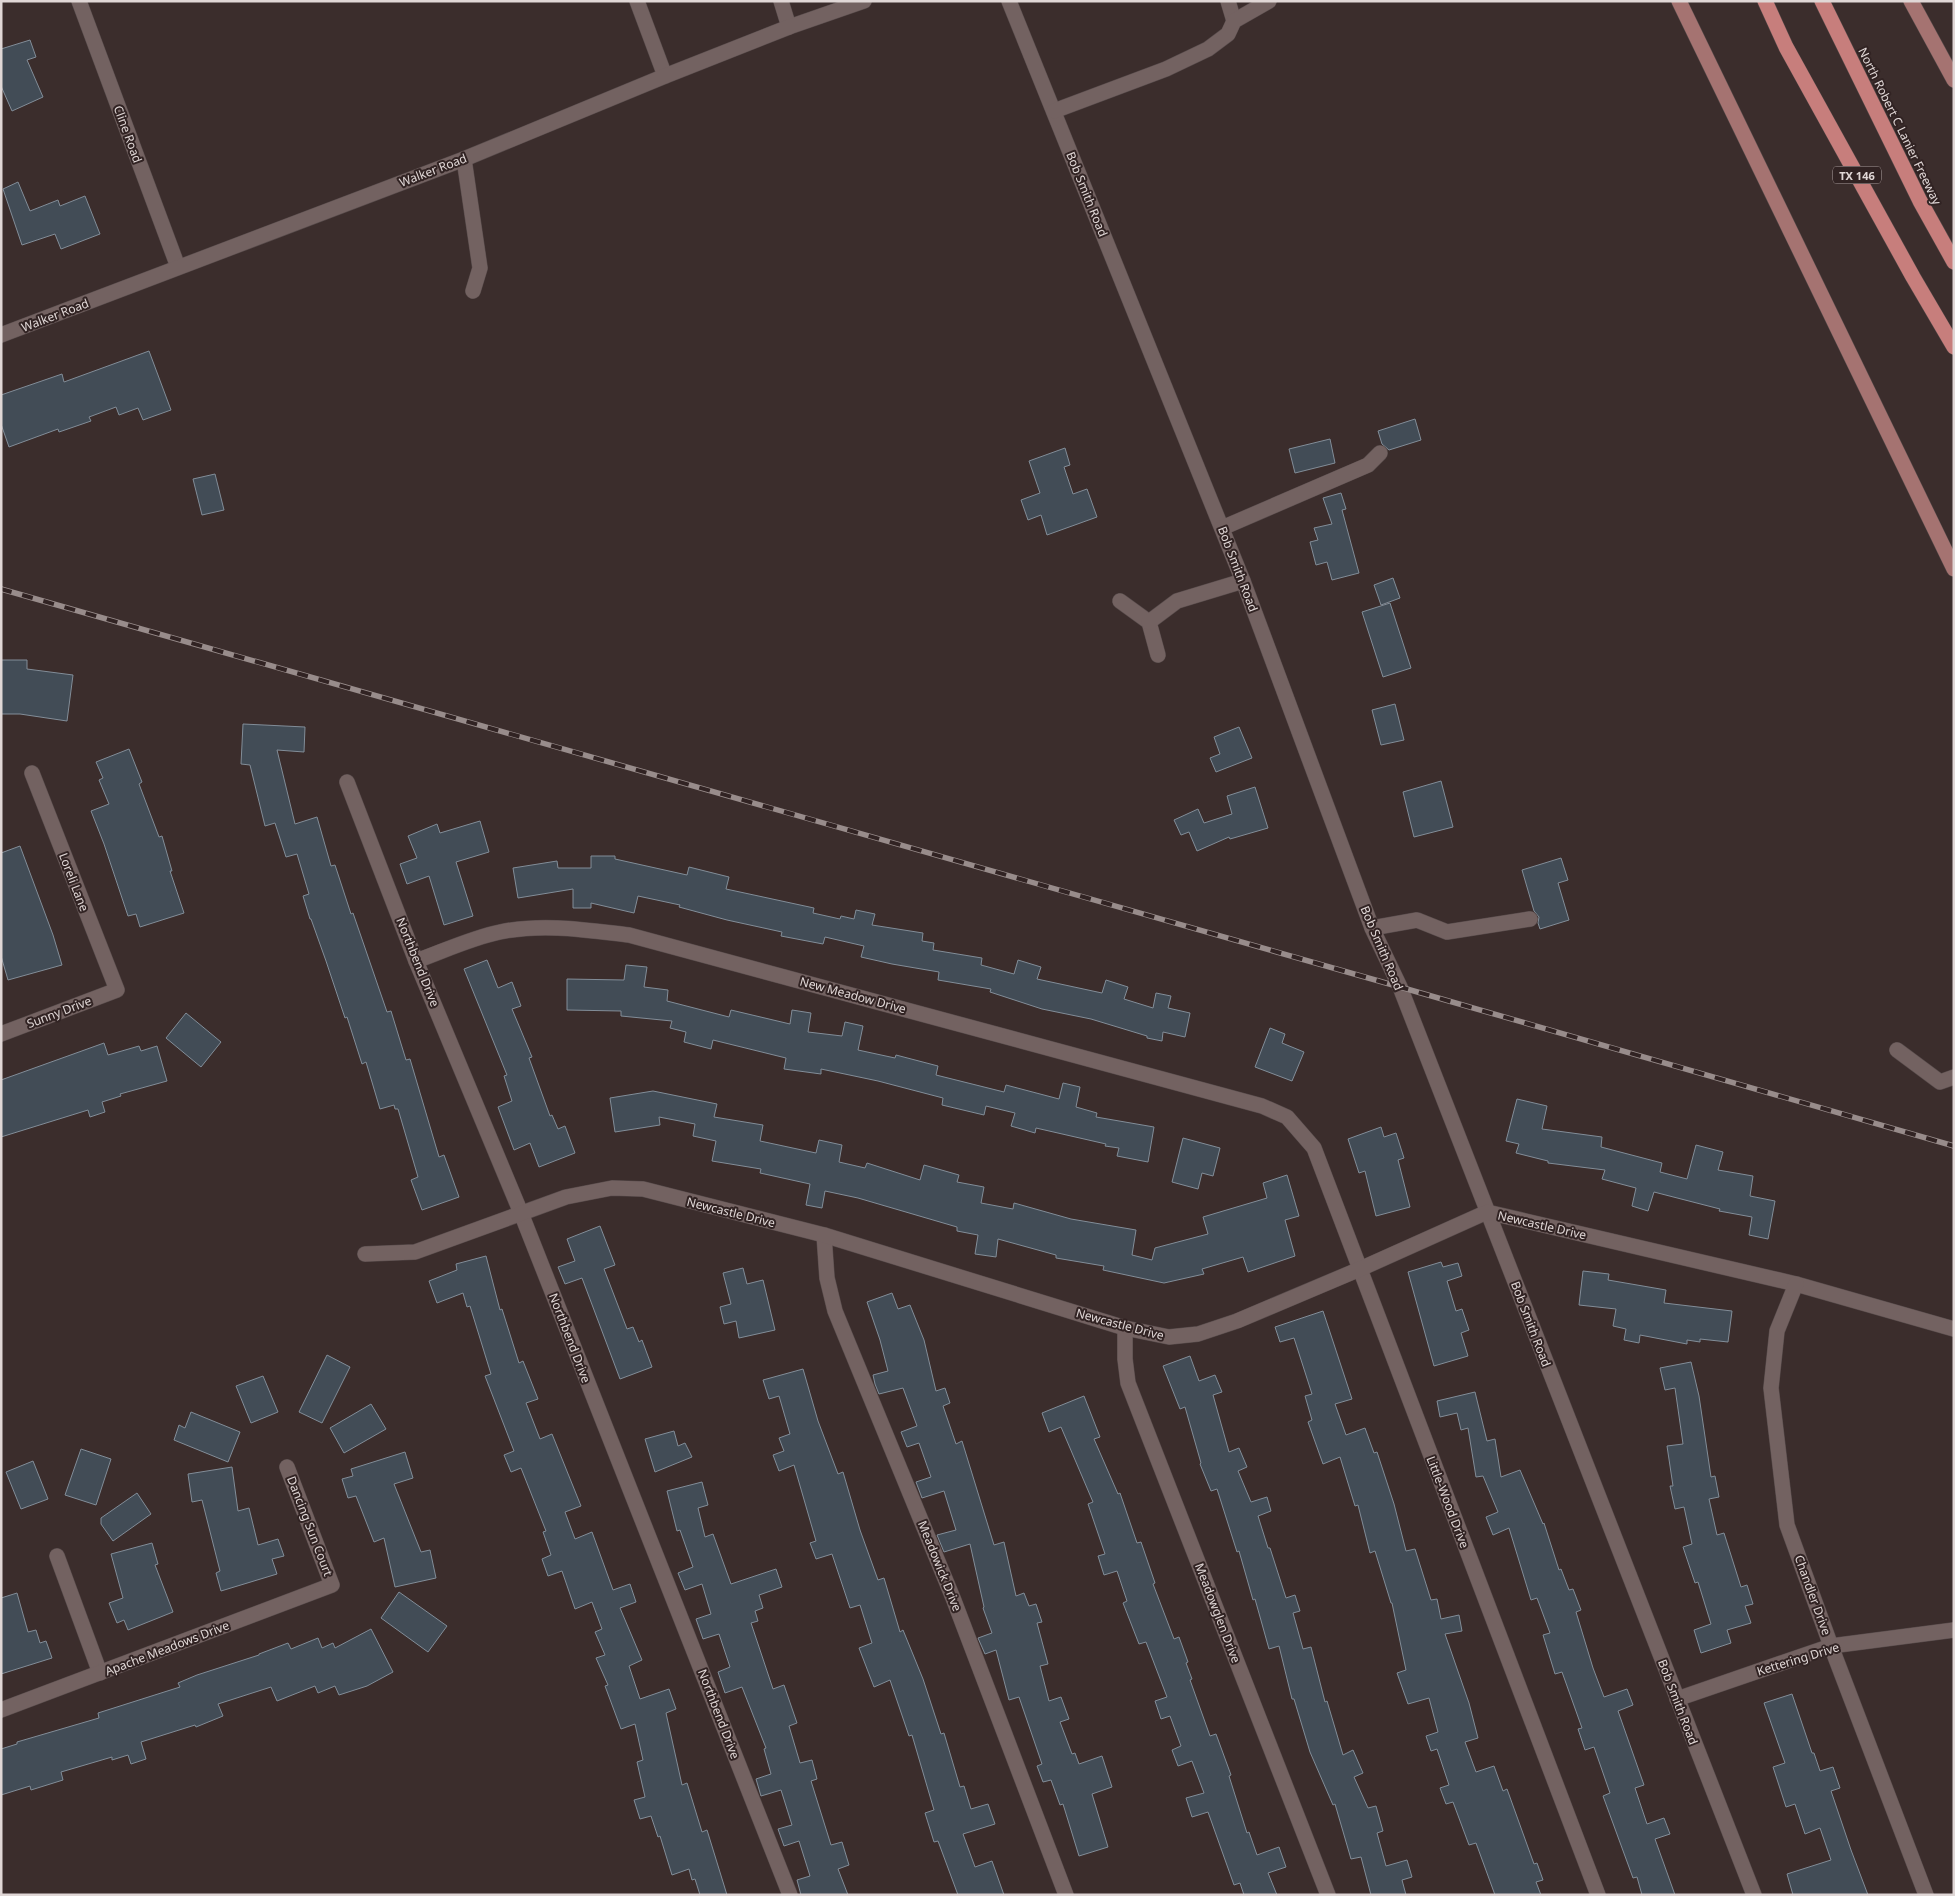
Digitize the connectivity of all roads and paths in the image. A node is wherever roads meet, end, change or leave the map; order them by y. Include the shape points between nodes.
1 (79, 1) edge
2 (638, 1) edge
3 (781, 1) edge
4 (864, 1) edge
5 (1009, 1) edge
6 (1228, 1) edge
7 (1269, 1) edge
8 (1679, 1) edge
9 (1765, 1) edge
10 (1822, 1) edge
11 (1911, 1) edge
12 (1234, 20) junction
13 (790, 28) junction
14 (665, 76) junction
15 (1954, 80) edge
16 (1054, 111) junction
17 (464, 159) junction
18 (1954, 262) edge
19 (178, 267) junction
20 (472, 290) dead end
21 (1, 335) edge
22 (1954, 347) edge
23 (1380, 453) dead end
24 (1222, 528) junction
25 (1954, 569) edge
26 (1243, 581) junction
27 (1120, 601) dead end
28 (1150, 622) junction
29 (1158, 655) dead end
30 (32, 773) dead end
31 (347, 782) dead end
32 (1530, 919) dead end
33 (1372, 928) junction
34 (416, 961) junction
35 (117, 990) joint
36 (1, 1034) edge
37 (1896, 1050) dead end
38 (1954, 1077) edge
39 (1287, 1117) joint
40 (1487, 1212) junction
41 (521, 1213) junction
42 (824, 1235) junction
43 (365, 1254) dead end
44 (1360, 1269) junction
45 (1796, 1284) junction
46 (1125, 1328) junction
47 (1954, 1329) edge
48 (288, 1467) dead end
49 (57, 1556) dead end
50 (332, 1585) joint
51 (1954, 1630) edge
52 (1831, 1646) junction
53 (100, 1673) junction
54 (1677, 1699) junction
55 (1, 1710) edge
56 (790, 1895) edge
57 (1066, 1895) edge
58 (1328, 1895) edge
59 (1598, 1895) edge
60 (1754, 1895) edge
61 (1926, 1895) edge

1 - 19 street, Cline Road
2 - 14 street
3 - 13 street
4 - 13 street, Walker Road
5 - 16 street, Bob Smith Road
6 - 12 street
7 - 12 street
8 - 25 main road
9 - 22 highway, TX 146 via 1786,47
10 - 18 highway, North Robert C Lanier Freeway via 1920,201
11 - 15 main road
12 - 16 street via 1228,34 1208,49 1166,69
13 - 14 street, Walker Road
14 - 17 street, Walker Road
16 - 24 street, Bob Smith Road
17 - 19 street, Walker Road
17 - 20 street via 480,268
19 - 21 street, Walker Road
23 - 24 street via 1368,465
24 - 26 street, Bob Smith Road
26 - 28 street via 1177,601
26 - 33 street, Bob Smith Road
27 - 28 street
28 - 29 street
30 - 35 street, Loreli Lane
31 - 34 street, Northbend Drive
32 - 33 street via 1447,932 1417,920
33 - 40 street, Bob Smith Road via 1400,987
34 - 39 street, New Meadow Drive via 500,932 569,928 630,935 1262,1106
34 - 41 street, Northbend Drive
35 - 36 street, Sunny Drive
37 - 38 street via 1940,1082
39 - 44 street, Little-Wood Drive via 1314,1148
40 - 44 street, Newcastle Drive
40 - 45 street, Newcastle Drive
40 - 54 street, Bob Smith Road
41 - 42 street, Newcastle Drive via 566,1197 612,1188 643,1189
41 - 43 street, Newcastle Drive via 415,1252
41 - 56 street, Northbend Drive
42 - 46 street, Newcastle Drive
42 - 57 street, Meadowick Drive via 827,1278 835,1311 953,1598
44 - 46 street, Newcastle Drive via 1198,1334 1169,1337
44 - 59 street, Little-Wood Drive
45 - 47 street, Newcastle Drive
45 - 52 street, Chandler Drive via 1777,1331 1771,1388 1787,1525
46 - 58 street, Meadowglen Drive via 1128,1383
48 - 50 street, Dancing Sun Court
49 - 53 street
50 - 53 street, Apache Meadows Drive
51 - 52 street, Kettering Drive
52 - 54 street, Kettering Drive
52 - 61 street, Chandler Drive
53 - 55 street, Apache Meadows Drive
54 - 60 street, Bob Smith Road

